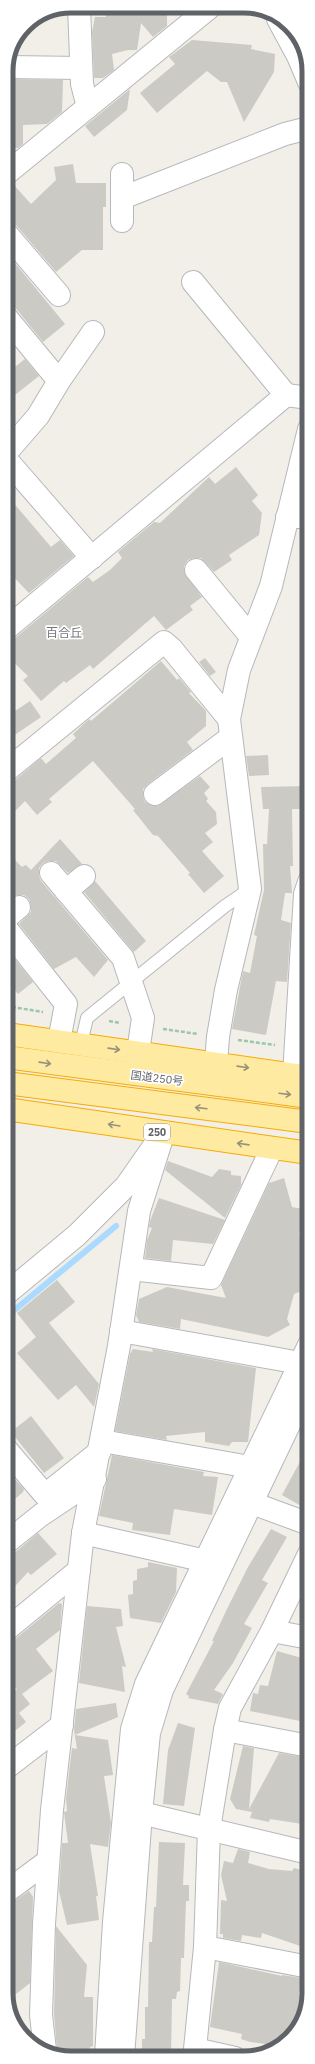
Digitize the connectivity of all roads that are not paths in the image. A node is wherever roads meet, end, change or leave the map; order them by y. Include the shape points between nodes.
1 (80, 13) edge
2 (203, 13) edge
3 (283, 28) edge
4 (302, 64) edge
5 (13, 67) edge
6 (81, 68) junction
7 (88, 107) junction
8 (302, 130) edge
9 (13, 168) edge
10 (122, 174) dead end
11 (122, 198) junction
12 (122, 221) dead end
13 (13, 241) edge
14 (193, 282) dead end
15 (59, 295) dead end
16 (13, 325) edge
17 (93, 332) dead end
18 (59, 381) junction
19 (286, 395) junction
20 (302, 397) edge
21 (13, 445) edge
22 (302, 457) edge
23 (13, 467) edge
24 (287, 517) junction
25 (302, 517) edge
26 (92, 558) junction
27 (196, 570) dead end
28 (13, 623) edge
29 (252, 637) junction
30 (230, 728) junction
31 (13, 765) edge
32 (155, 794) dead end
33 (50, 873) dead end
34 (84, 876) dead end
35 (250, 889) junction
36 (66, 891) junction
37 (13, 937) edge
38 (131, 982) junction
39 (13, 1035) edge
40 (59, 1041) junction
41 (81, 1044) junction
42 (302, 1050) edge
43 (138, 1052) junction
44 (13, 1058) edge
45 (216, 1063) junction
46 (301, 1076) edge
47 (13, 1084) edge
48 (302, 1096) edge
49 (13, 1110) edge
50 (302, 1121) edge
51 (163, 1133) junction
52 (272, 1148) junction
53 (302, 1152) edge
54 (130, 1270) junction
55 (13, 1288) edge
56 (121, 1331) junction
57 (302, 1354) edge
58 (302, 1360) edge
59 (302, 1398) edge
60 (101, 1446) junction
61 (13, 1460) edge
62 (250, 1467) junction
63 (95, 1479) junction
64 (252, 1503) junction
65 (302, 1521) edge
66 (83, 1533) junction
67 (13, 1537) edge
68 (214, 1562) junction
69 (302, 1569) edge
70 (79, 1570) junction
71 (13, 1624) edge
72 (272, 1631) junction
73 (302, 1637) edge
74 (62, 1725) junction
75 (225, 1730) junction
76 (302, 1745) edge
77 (13, 1763) edge
78 (141, 1813) junction
79 (209, 1829) junction
80 (302, 1851) edge
81 (48, 1861) junction
82 (13, 1887) edge
83 (205, 1947) junction
84 (302, 1966) edge
85 (44, 2044) edge
86 (106, 2051) edge
87 (123, 2051) edge
88 (195, 2051) edge

1 - 6 street
2 - 7 street
3 - 4 street
5 - 6 street
6 - 7 street
7 - 9 street
8 - 11 street via 285,134
10 - 11 street
11 - 12 street
13 - 15 street
14 - 19 street
16 - 18 street
17 - 18 street
18 - 21 street via 38,416
19 - 20 street
19 - 26 street
22 - 24 street
23 - 26 street
24 - 25 street
24 - 29 street via 271,586
26 - 28 street
27 - 29 street
29 - 30 street via 239,670
30 - 31 street via 164,642
30 - 32 street
30 - 35 street
33 - 36 street
34 - 36 street
35 - 38 lane
35 - 45 street via 226,990
36 - 38 street via 123,958
37 - 40 street via 66,1004
38 - 41 lane via 87,1018
38 - 43 street via 143,1018
39 - 40 highway
40 - 41 highway
41 -> 43 highway
42 - 46 street
43 - 45 highway
44 -> 48 highway, 国道250号
45 -> 46 highway
50 -> 47 highway
51 -> 49 highway, 250
52 -> 51 highway, 250
51 - 54 street via 139,1211
51 - 55 street via 126,1186 77,1235
52 - 53 highway, 250
52 - 54 street via 211,1278
54 - 56 street
56 - 57 street
56 - 60 street
58 - 62 street
59 - 64 street
60 - 61 street via 45,1495
60 - 62 street
60 - 63 street
62 - 68 street
63 - 66 street
63 - 67 street via 41,1515
64 - 65 street
64 - 68 street
66 - 68 street
66 - 70 street
68 - 78 street via 162,1690 149,1733
68 - 86 street via 146,1684 132,1729 114,1922
69 - 72 street
70 - 71 street
70 - 74 street
72 - 73 street
72 - 75 street via 230,1708
74 - 77 street
74 - 81 street
75 - 76 street
75 - 79 street
78 - 79 street
78 - 87 street
79 - 80 street
79 - 83 street
81 - 82 street
81 - 85 street via 41,2015
83 - 84 street
83 - 88 street

